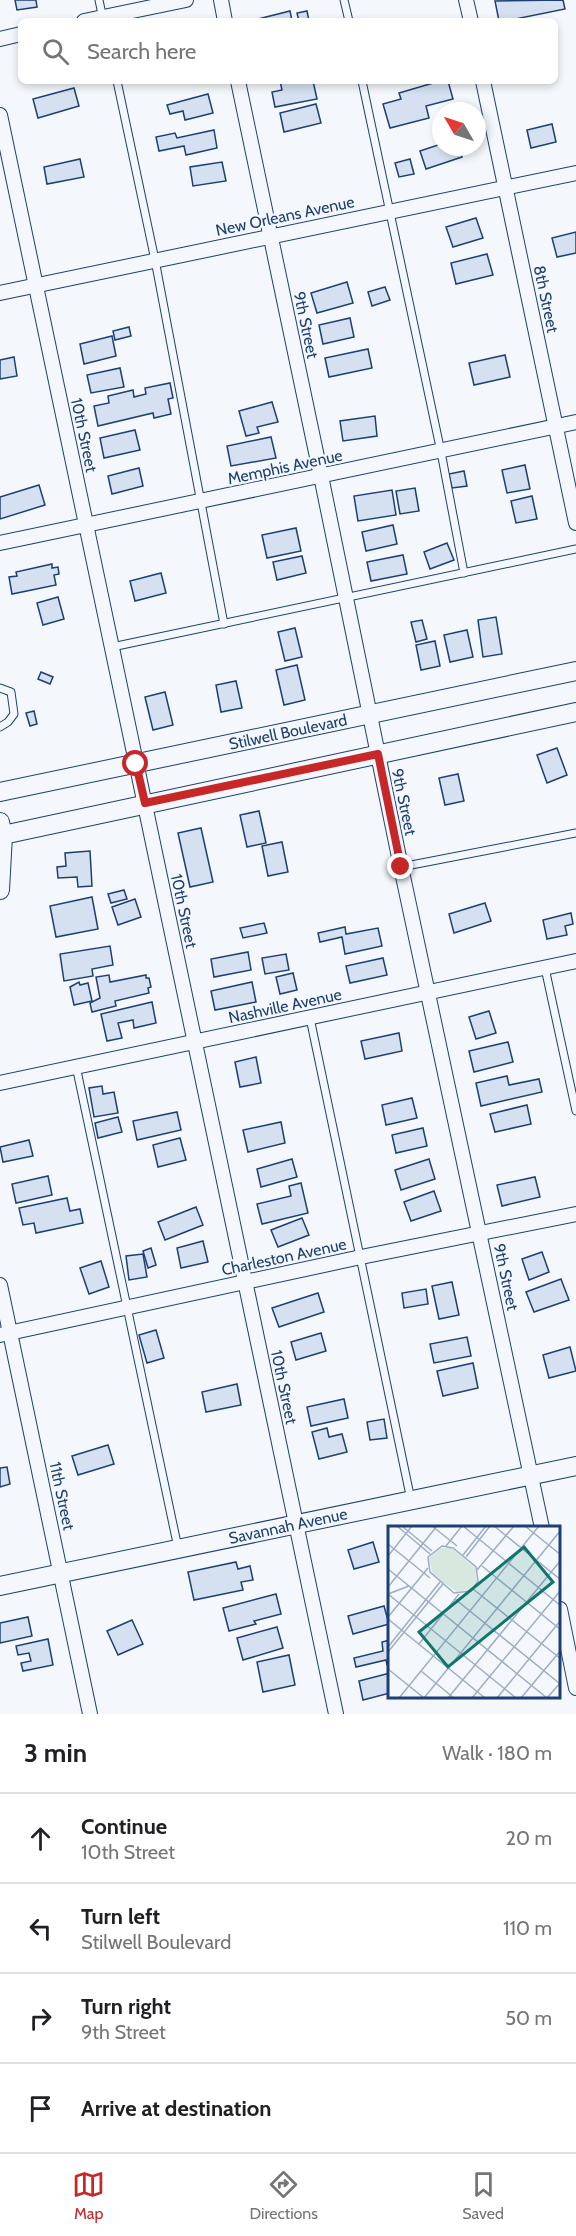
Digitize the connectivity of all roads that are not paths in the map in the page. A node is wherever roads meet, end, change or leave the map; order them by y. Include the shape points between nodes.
1 (99, 0) edge
2 (186, 0) edge
3 (221, 0) edge
4 (344, 0) edge
5 (466, 0) edge
6 (104, 18) edge
7 (108, 18) edge
8 (224, 18) edge
9 (348, 18) edge
10 (470, 18) edge
11 (18, 35) edge
12 (0, 39) edge
13 (118, 84) edge
14 (238, 84) edge
15 (363, 84) edge
16 (484, 84) edge
17 (0, 115) edge
18 (576, 173) edge
19 (506, 187) junction
20 (391, 211) junction
21 (270, 236) junction
22 (155, 260) junction
23 (36, 285) junction
24 (0, 293) edge
25 (576, 422) edge
26 (556, 426) junction
27 (441, 452) junction
28 (321, 476) junction
29 (201, 501) junction
30 (576, 523) edge
31 (86, 524) junction
32 (0, 543) edge
33 (576, 549) edge
34 (464, 573) junction
35 (346, 598) junction
36 (224, 624) junction
37 (112, 647) junction
38 (576, 671) edge
39 (0, 688) edge
40 (576, 712) edge
41 (370, 715) junction
42 (0, 727) edge
43 (378, 754) junction
44 (136, 764) junction
45 (0, 792) edge
46 (145, 803) junction
47 (1, 831) edge
48 (576, 833) edge
49 (401, 867) junction
50 (0, 890) edge
51 (576, 962) edge
52 (546, 968) junction
53 (429, 992) junction
54 (310, 1018) junction
55 (194, 1041) junction
56 (76, 1066) junction
57 (0, 1083) edge
58 (576, 1111) edge
59 (576, 1214) edge
60 (480, 1233) junction
61 (361, 1257) junction
62 (245, 1282) junction
63 (0, 1285) edge
64 (127, 1307) junction
65 (5, 1334) edge
66 (576, 1466) edge
67 (531, 1475) junction
68 (411, 1501) junction
69 (296, 1525) junction
70 (542, 1526) edge
71 (178, 1549) junction
72 (61, 1573) junction
73 (0, 1586) edge
74 (561, 1614) edge
75 (576, 1688) edge
76 (90, 1714) edge
77 (336, 1714) edge

1 - 6 lane
2 - 7 street
3 - 8 street
4 - 9 lane
5 - 10 street
11 - 12 street
13 - 22 lane
14 - 21 street, 9th Street
15 - 20 lane
16 - 19 street, 8th Street
17 - 23 street, 10th Street
18 - 19 street, New Orleans Avenue
19 - 20 street, New Orleans Avenue
19 - 26 street, 8th Street
20 - 21 street, New Orleans Avenue
20 - 27 lane
21 - 22 street, New Orleans Avenue
21 - 28 street, 9th Street
22 - 23 street, New Orleans Avenue
22 - 29 lane
23 - 24 street, New Orleans Avenue
23 - 31 street, 10th Street
25 - 26 street, Memphis Avenue
26 - 27 street, Memphis Avenue
26 - 30 street, 8th Street
27 - 28 street, Memphis Avenue
27 - 34 lane
28 - 29 street, Memphis Avenue
28 - 35 street, 9th Street
29 - 31 street, Memphis Avenue
29 - 36 lane
31 - 32 street, Memphis Avenue
31 - 37 street, 10th Street
33 - 34 lane
34 - 35 lane
35 - 36 lane
35 - 41 street, 9th Street
36 - 37 lane
37 - 44 street, 10th Street
38 - 41 main road, Stilwell Boulevard
39 - 42 lane via 10,692 14,714
40 - 43 main road
41 - 43 street, 9th Street
41 - 44 main road, Stilwell Boulevard
43 - 46 main road
43 - 49 street, 9th Street
44 - 45 main road, Stilwell Boulevard
44 - 46 street, 10th Street
46 - 47 main road
46 - 55 street, 10th Street
47 - 50 main road
48 - 49 lane
49 - 53 street, 9th Street
51 - 52 street, Nashville Avenue
52 - 53 street, Nashville Avenue
52 - 58 lane
53 - 54 street, Nashville Avenue
53 - 60 street, 9th Street
54 - 55 street, Nashville Avenue
54 - 61 lane
55 - 56 street, Nashville Avenue
55 - 62 street, 10th Street
56 - 57 street, Nashville Avenue
56 - 64 lane
59 - 60 street, Charleston Avenue
60 - 61 street, Charleston Avenue
60 - 67 street, 9th Street
61 - 62 street, Charleston Avenue
61 - 68 lane
62 - 64 street, Charleston Avenue
62 - 69 street, 10th Street
63 - 65 street, 11th Street
64 - 65 street, Charleston Avenue
64 - 71 lane
65 - 72 street, 11th Street
66 - 67 main road, Savannah Avenue
67 - 68 main road, Savannah Avenue
67 - 70 street, 9th Street
68 - 69 main road, Savannah Avenue
69 - 71 main road, Savannah Avenue
69 - 77 street, 10th Street
71 - 72 main road, Savannah Avenue
72 - 73 main road, Savannah Avenue
72 - 76 street, 11th Street
74 - 75 street

